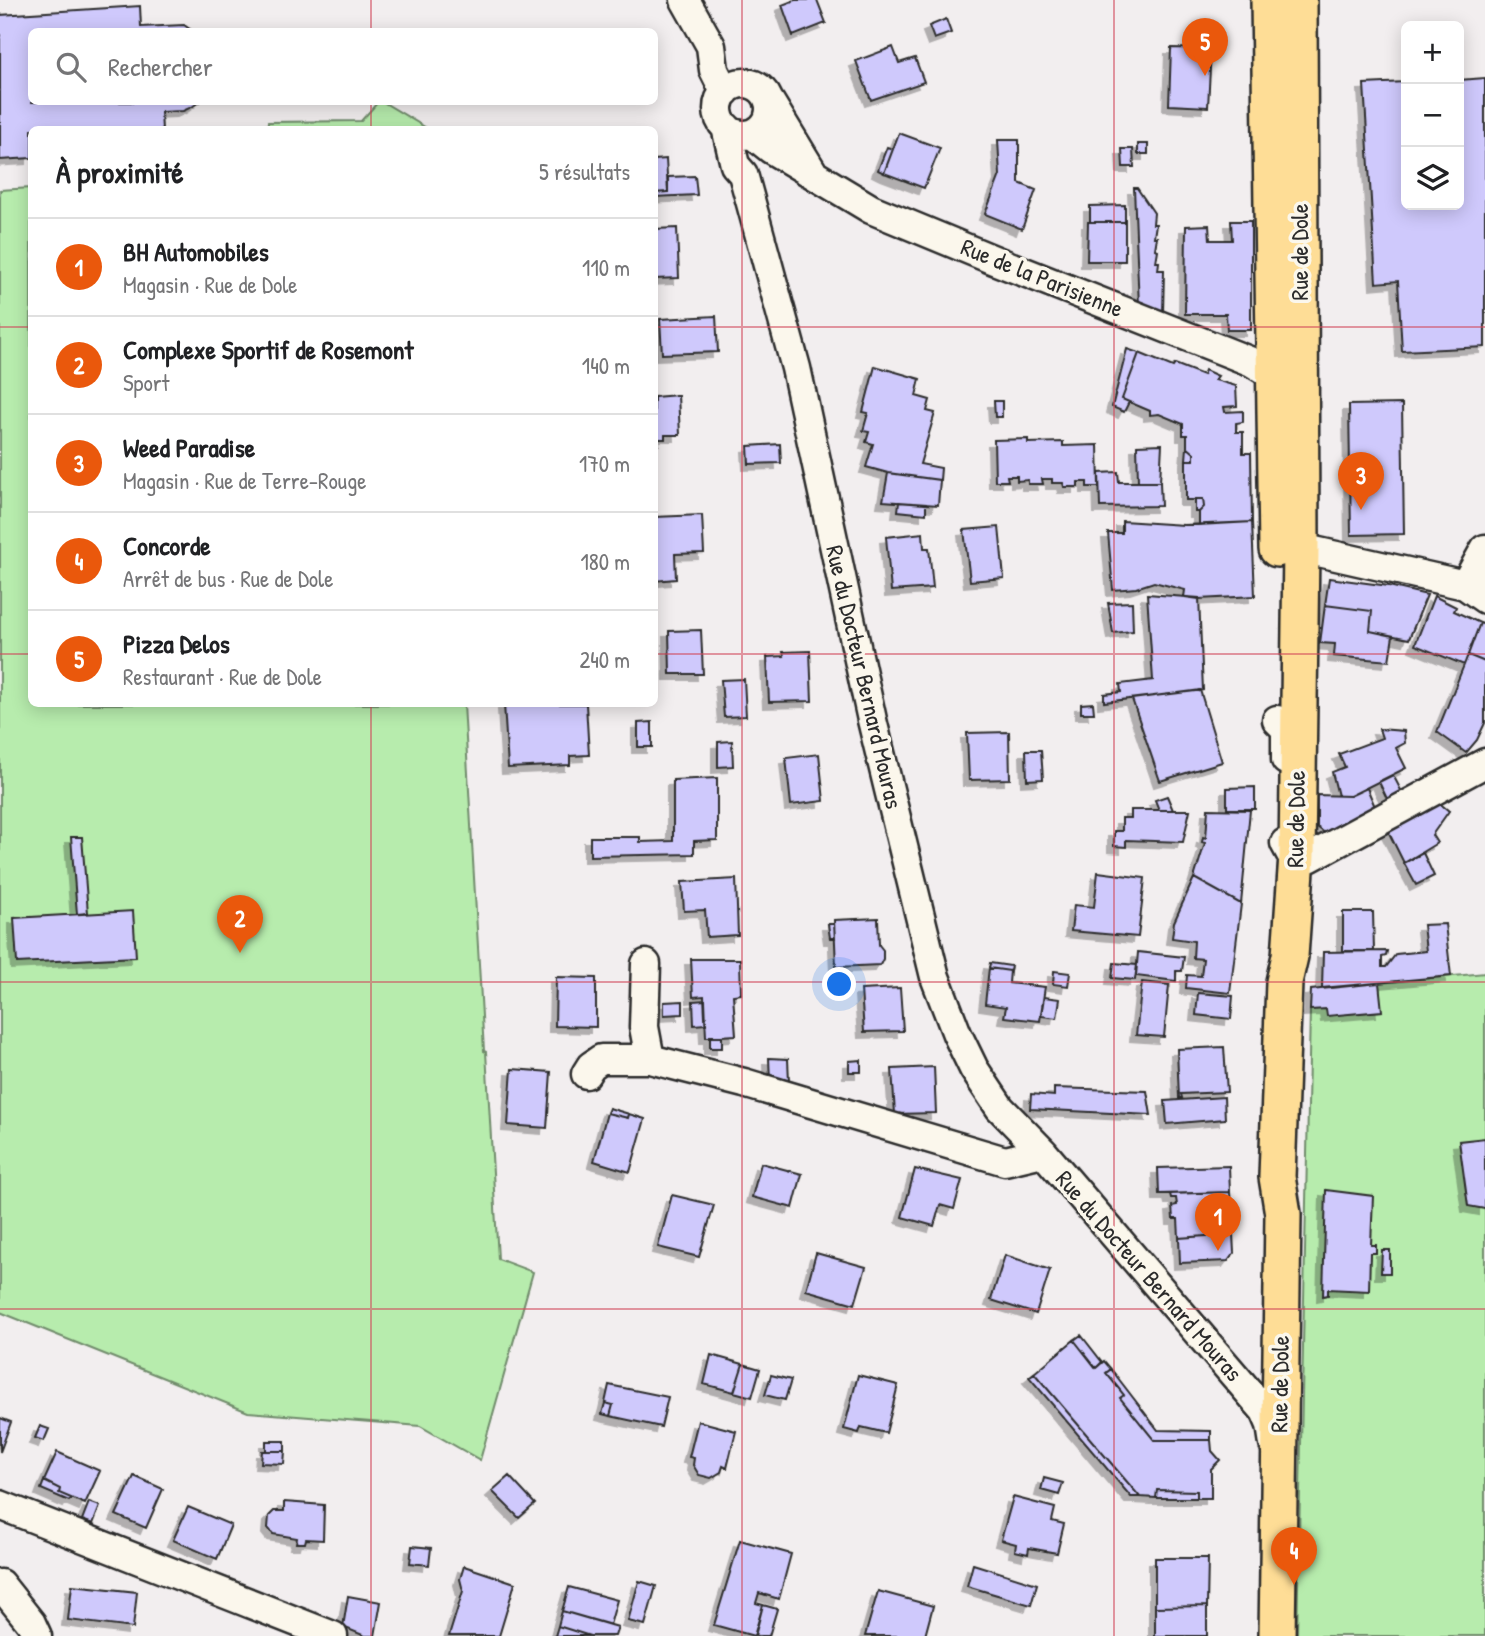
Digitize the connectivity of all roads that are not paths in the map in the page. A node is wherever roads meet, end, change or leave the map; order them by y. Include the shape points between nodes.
1 (685, 0) edge
2 (1269, 0) edge
3 (1299, 0) edge
4 (711, 46) junction
5 (725, 92) junction
6 (765, 95) junction
7 (742, 132) junction
8 (814, 173) junction
9 (1273, 375) junction
10 (1288, 475) junction
11 (1301, 548) junction
12 (1485, 549) edge
13 (1475, 592) edge
14 (1277, 720) junction
15 (1485, 763) edge
16 (1297, 856) junction
17 (646, 964) dead end
18 (650, 1059) junction
19 (586, 1074) dead end
20 (1043, 1152) junction
21 (1256, 1400) junction
22 (1279, 1485) junction
23 (0, 1506) edge
24 (0, 1584) edge
25 (37, 1636) edge
26 (333, 1636) edge
27 (1255, 1636) edge
28 (1277, 1636) edge

1 - 4 street
2 - 9 main road, Rue de Dole
3 - 10 main road, Rue de Dole
4 - 5 street via 714,70
4 - 6 street via 744,69
5 - 6 street via 743,83
5 - 7 street via 719,112
6 - 7 street via 768,120 763,127
6 - 8 street, Rue de la Parisienne
7 - 8 street, Rue de la Parisienne
7 - 20 street, Rue du Docteur Bernard Mouras via 748,155 743,174 793,357 872,720 935,977 974,1069 1000,1108
8 - 9 street, Rue de la Parisienne via 871,209 1252,362
9 - 10 main road, Rue de Dole
10 - 11 main road, Rue de Dole
10 - 14 main road, Rue de Dole
11 - 13 street
11 - 16 main road, Rue de Dole
12 - 13 street
14 - 16 street via 1286,729 1284,842
14 - 21 main road, Rue de Dole
15 - 16 street via 1308,858
16 - 22 main road, Rue de Dole via 1284,982 1278,1163 1283,1214
17 - 18 street via 644,1027
18 - 19 street, Rue du Docteur Bernard Mouras via 601,1059
18 - 20 street, Rue du Docteur Bernard Mouras via 1005,1161
20 - 21 street, Rue du Docteur Bernard Mouras
21 - 22 street, Rue du Docteur Bernard Mouras via 1271,1425
21 - 27 main road, Rue de Dole
22 - 28 main road, Rue de Dole
23 - 26 street
24 - 25 street

